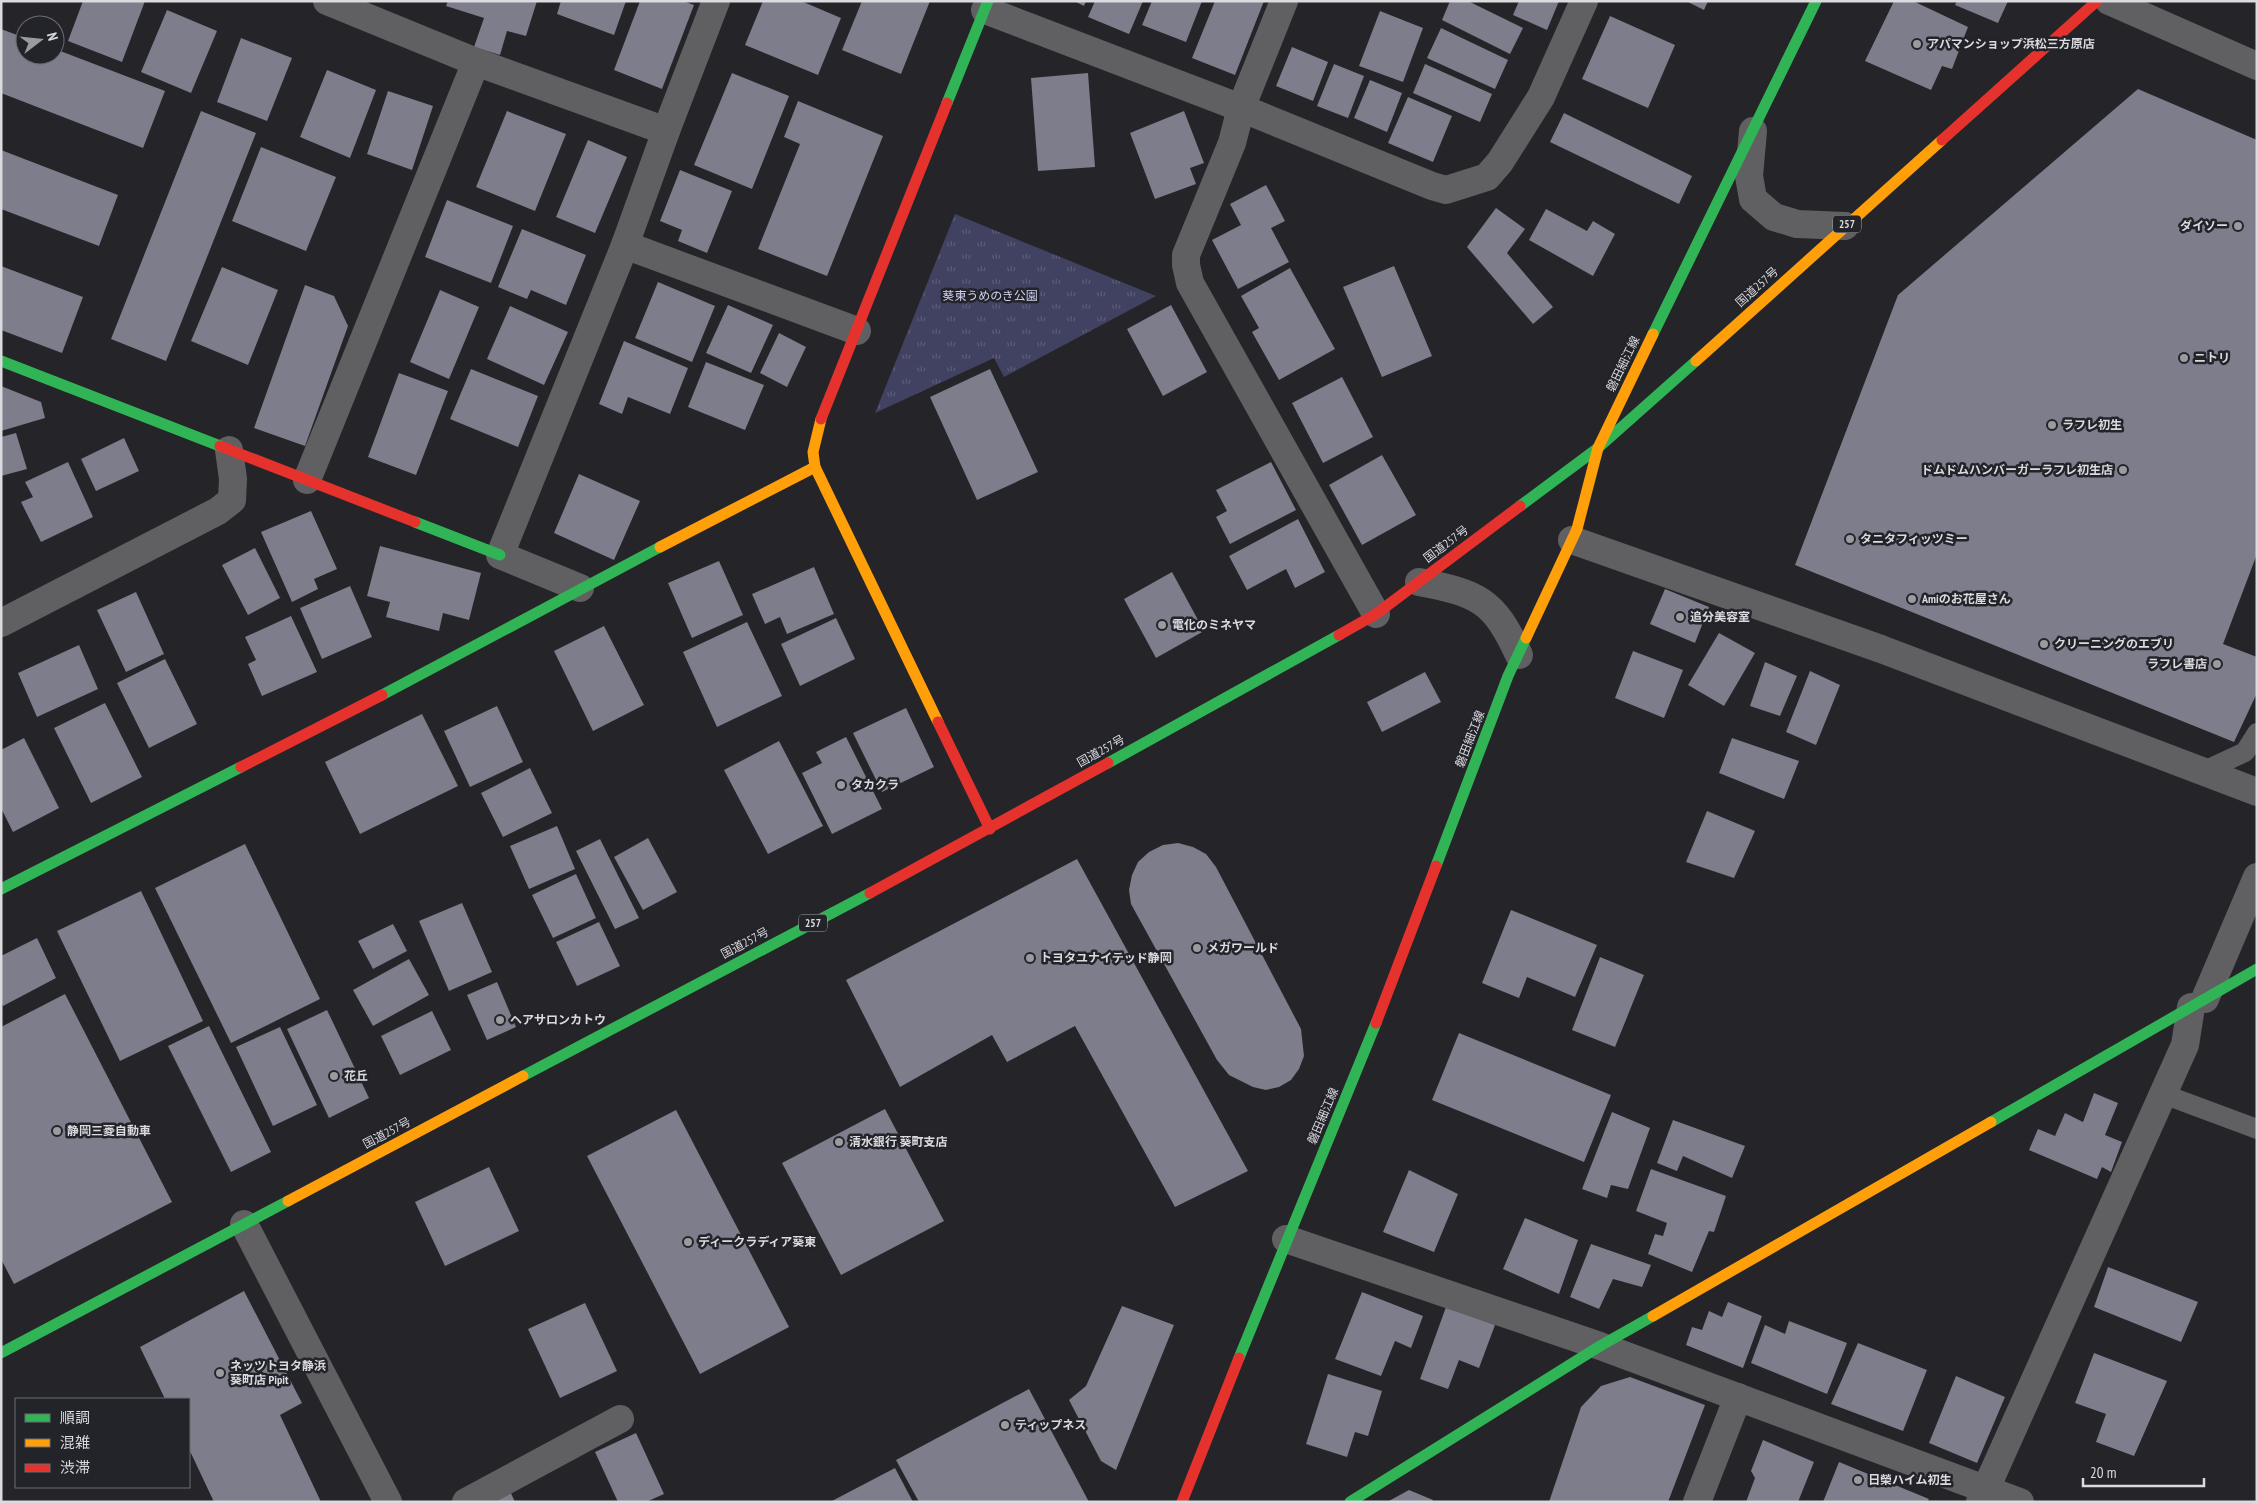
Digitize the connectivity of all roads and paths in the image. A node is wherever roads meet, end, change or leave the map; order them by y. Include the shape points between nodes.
1 (327, 1) edge
2 (716, 1) edge
3 (1284, 1) edge
4 (1584, 1) edge
5 (1816, 1) edge
6 (2097, 1) edge
7 (2109, 1) edge
8 (986, 6) edge
9 (476, 62) junction
10 (2257, 66) edge
11 (1241, 108) junction
12 (1754, 127) junction
13 (666, 131) junction
14 (1845, 226) junction
15 (625, 245) junction
16 (856, 330) junction
17 (1, 361) edge
18 (1598, 448) junction
19 (229, 450) junction
20 (815, 467) junction
21 (307, 480) junction
22 (1572, 540) junction
23 (500, 555) junction
24 (1419, 582) junction
25 (580, 588) junction
26 (1376, 614) junction
27 (1, 623) edge
28 (1518, 656) junction
29 (2257, 733) edge
30 (2202, 772) junction
31 (2257, 792) edge
32 (990, 829) junction
33 (2257, 877) edge
34 (1, 889) edge
35 (2257, 969) edge
36 (2198, 1003) junction
37 (2163, 1094) junction
38 (2257, 1129) edge
39 (244, 1224) junction
40 (1286, 1239) junction
41 (1600, 1346) junction
42 (1, 1354) edge
43 (1738, 1397) junction
44 (620, 1419) dead end
45 (1982, 1495) edge
46 (388, 1502) edge
47 (466, 1502) edge
48 (1182, 1502) edge
49 (1350, 1502) edge
50 (1697, 1502) edge
51 (2020, 1502) edge

1 - 9 street
2 - 13 street
3 - 11 street
4 - 11 street via 1539,102 1500,162 1487,177 1446,190
5 - 12 main road, 磐田細江線
6 - 14 main road, 国道257号 / 257
7 - 10 street
8 - 11 street
8 - 16 main road
9 - 13 street
9 - 21 street
11 - 26 street via 1232,143 1186,255 1190,282
12 - 14 street via 1749,176 1753,199 1774,217 1797,224
12 - 18 main road, 磐田細江線
13 - 15 street
14 - 18 main road, 国道257号 / 257
15 - 16 street
15 - 23 street
16 - 20 main road via 818,427 813,452
17 - 19 main road
18 - 22 main road, 磐田細江線
18 - 24 main road, 国道257号 / 257
19 - 21 main road
19 - 27 street via 232,500 218,511
20 - 25 main road
20 - 32 main road
21 - 23 main road
22 - 28 main road, 磐田細江線
22 - 30 street via 1881,649
23 - 25 street
24 - 26 main road, 国道257号 / 257
24 - 28 street via 1474,597 1495,612
25 - 34 main road via 395,689
26 - 32 main road, 国道257号 / 257
28 - 40 main road, 磐田細江線 via 1367,1046
29 - 30 lane via 2245,752
30 - 31 street
32 - 39 main road, 国道257号 / 257
33 - 36 street
35 - 36 main road
36 - 37 street via 2185,1045
36 - 41 main road
37 - 38 lane
37 - 45 street
39 - 42 main road, 国道257号 / 257
39 - 46 street
40 - 41 street
40 - 48 main road, 磐田細江線
41 - 43 street
41 - 49 main road
43 - 45 street
43 - 50 street
44 - 47 street
45 - 51 street

